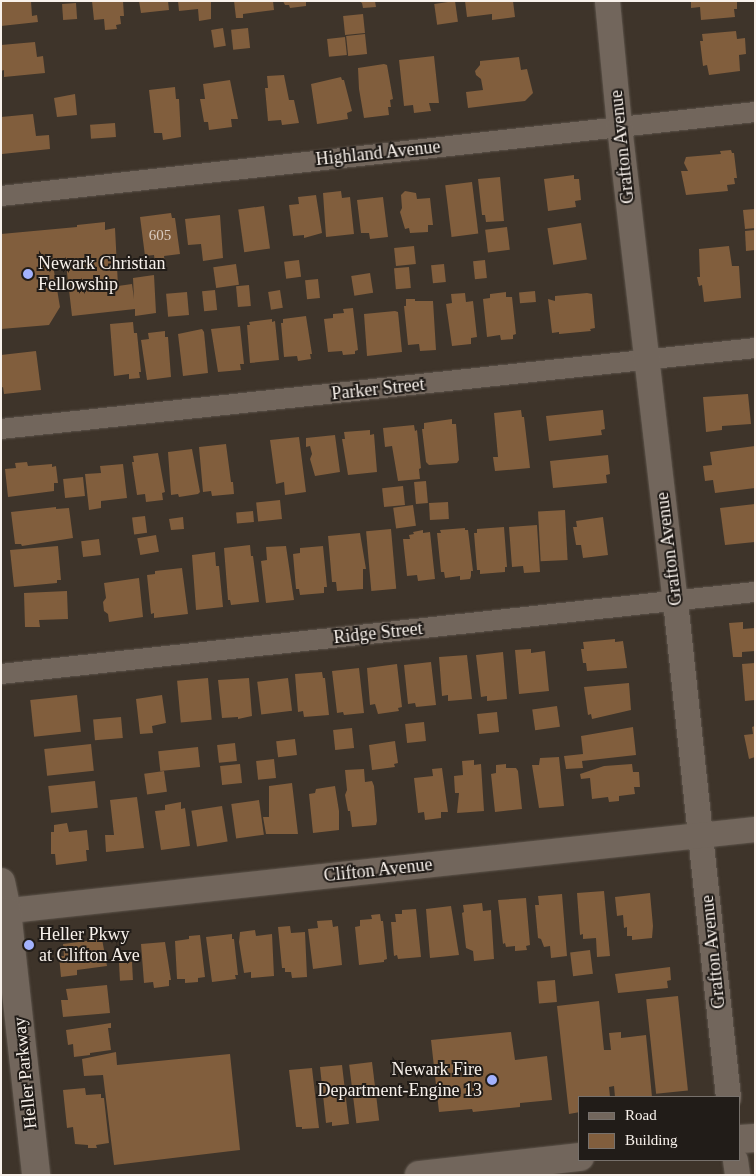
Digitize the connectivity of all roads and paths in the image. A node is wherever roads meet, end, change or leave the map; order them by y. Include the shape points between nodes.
1 (607, 1) edge
2 (755, 112) edge
3 (619, 126) junction
4 (1, 196) edge
5 (755, 348) edge
6 (646, 360) junction
7 (1, 430) edge
8 (755, 592) edge
9 (675, 601) junction
10 (1, 674) edge
11 (755, 829) edge
12 (700, 835) junction
13 (1, 882) edge
14 (4, 911) edge
15 (728, 1096) edge
16 (755, 1138) edge
17 (741, 1139) edge
18 (578, 1157) edge
19 (735, 1161) edge
20 (36, 1175) edge
21 (418, 1175) edge
22 (737, 1175) edge

1 - 3 street, Grafton Avenue
2 - 3 street, Highland Avenue
3 - 4 street, Highland Avenue
3 - 6 street, Grafton Avenue
5 - 6 street, Parker Street
6 - 7 street, Parker Street
6 - 9 street, Grafton Avenue
8 - 9 street, Ridge Street
9 - 10 street, Ridge Street
9 - 12 street, Grafton Avenue
11 - 12 street, Clifton Avenue
12 - 14 street, Clifton Avenue
12 - 15 street, Grafton Avenue
13 - 14 main road, Heller Parkway
14 - 20 main road, Heller Parkway
16 - 17 main road
18 - 21 main road
19 - 22 street

